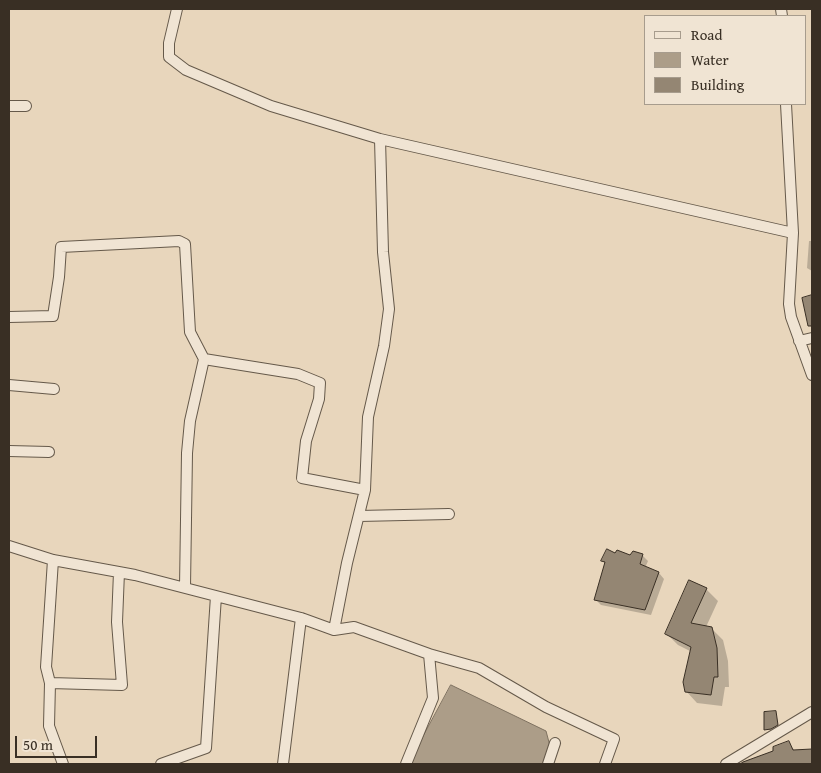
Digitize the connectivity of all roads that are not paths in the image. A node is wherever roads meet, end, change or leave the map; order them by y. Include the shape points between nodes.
1 (178, 9) edge
2 (786, 105) edge
3 (9, 106) edge
4 (26, 106) dead end
5 (380, 139) junction
6 (792, 233) junction
7 (9, 317) edge
8 (812, 338) edge
9 (800, 341) junction
10 (204, 359) junction
11 (812, 374) edge
12 (9, 385) edge
13 (54, 389) dead end
14 (9, 451) edge
15 (50, 452) dead end
16 (365, 490) junction
17 (449, 514) dead end
18 (359, 516) junction
19 (9, 546) edge
20 (53, 560) junction
21 (119, 572) junction
22 (185, 588) junction
23 (216, 596) junction
24 (302, 618) junction
25 (334, 630) junction
26 (429, 654) junction
27 (50, 683) junction
28 (812, 712) edge
29 (555, 743) dead end
30 (63, 764) edge
31 (161, 764) edge
32 (283, 764) edge
33 (406, 764) edge
34 (548, 764) edge
35 (605, 764) edge
36 (726, 764) edge

1 - 5 street via 169,44 170,58 186,70 271,106
2 - 6 street
3 - 4 street
5 - 6 street
5 - 16 street via 383,252 389,309 368,418
6 - 9 street via 789,304
7 - 10 street via 53,316 61,247 178,241 185,244 190,332
8 - 9 street
9 - 11 street
10 - 16 street via 298,374 320,383 319,399 306,442 302,478
10 - 22 street via 190,421 187,454
12 - 13 street
14 - 15 street
16 - 18 street
17 - 18 street
18 - 25 street
19 - 20 street
20 - 21 street
20 - 27 street via 46,667
21 - 22 street
21 - 27 street via 117,622 122,685
22 - 23 street
23 - 24 street
23 - 31 street via 206,748
24 - 25 street
24 - 32 street
25 - 26 street via 354,627
26 - 33 street via 433,698
26 - 35 street via 479,668 546,707 614,739
27 - 30 street via 49,726
28 - 36 street
29 - 34 street

